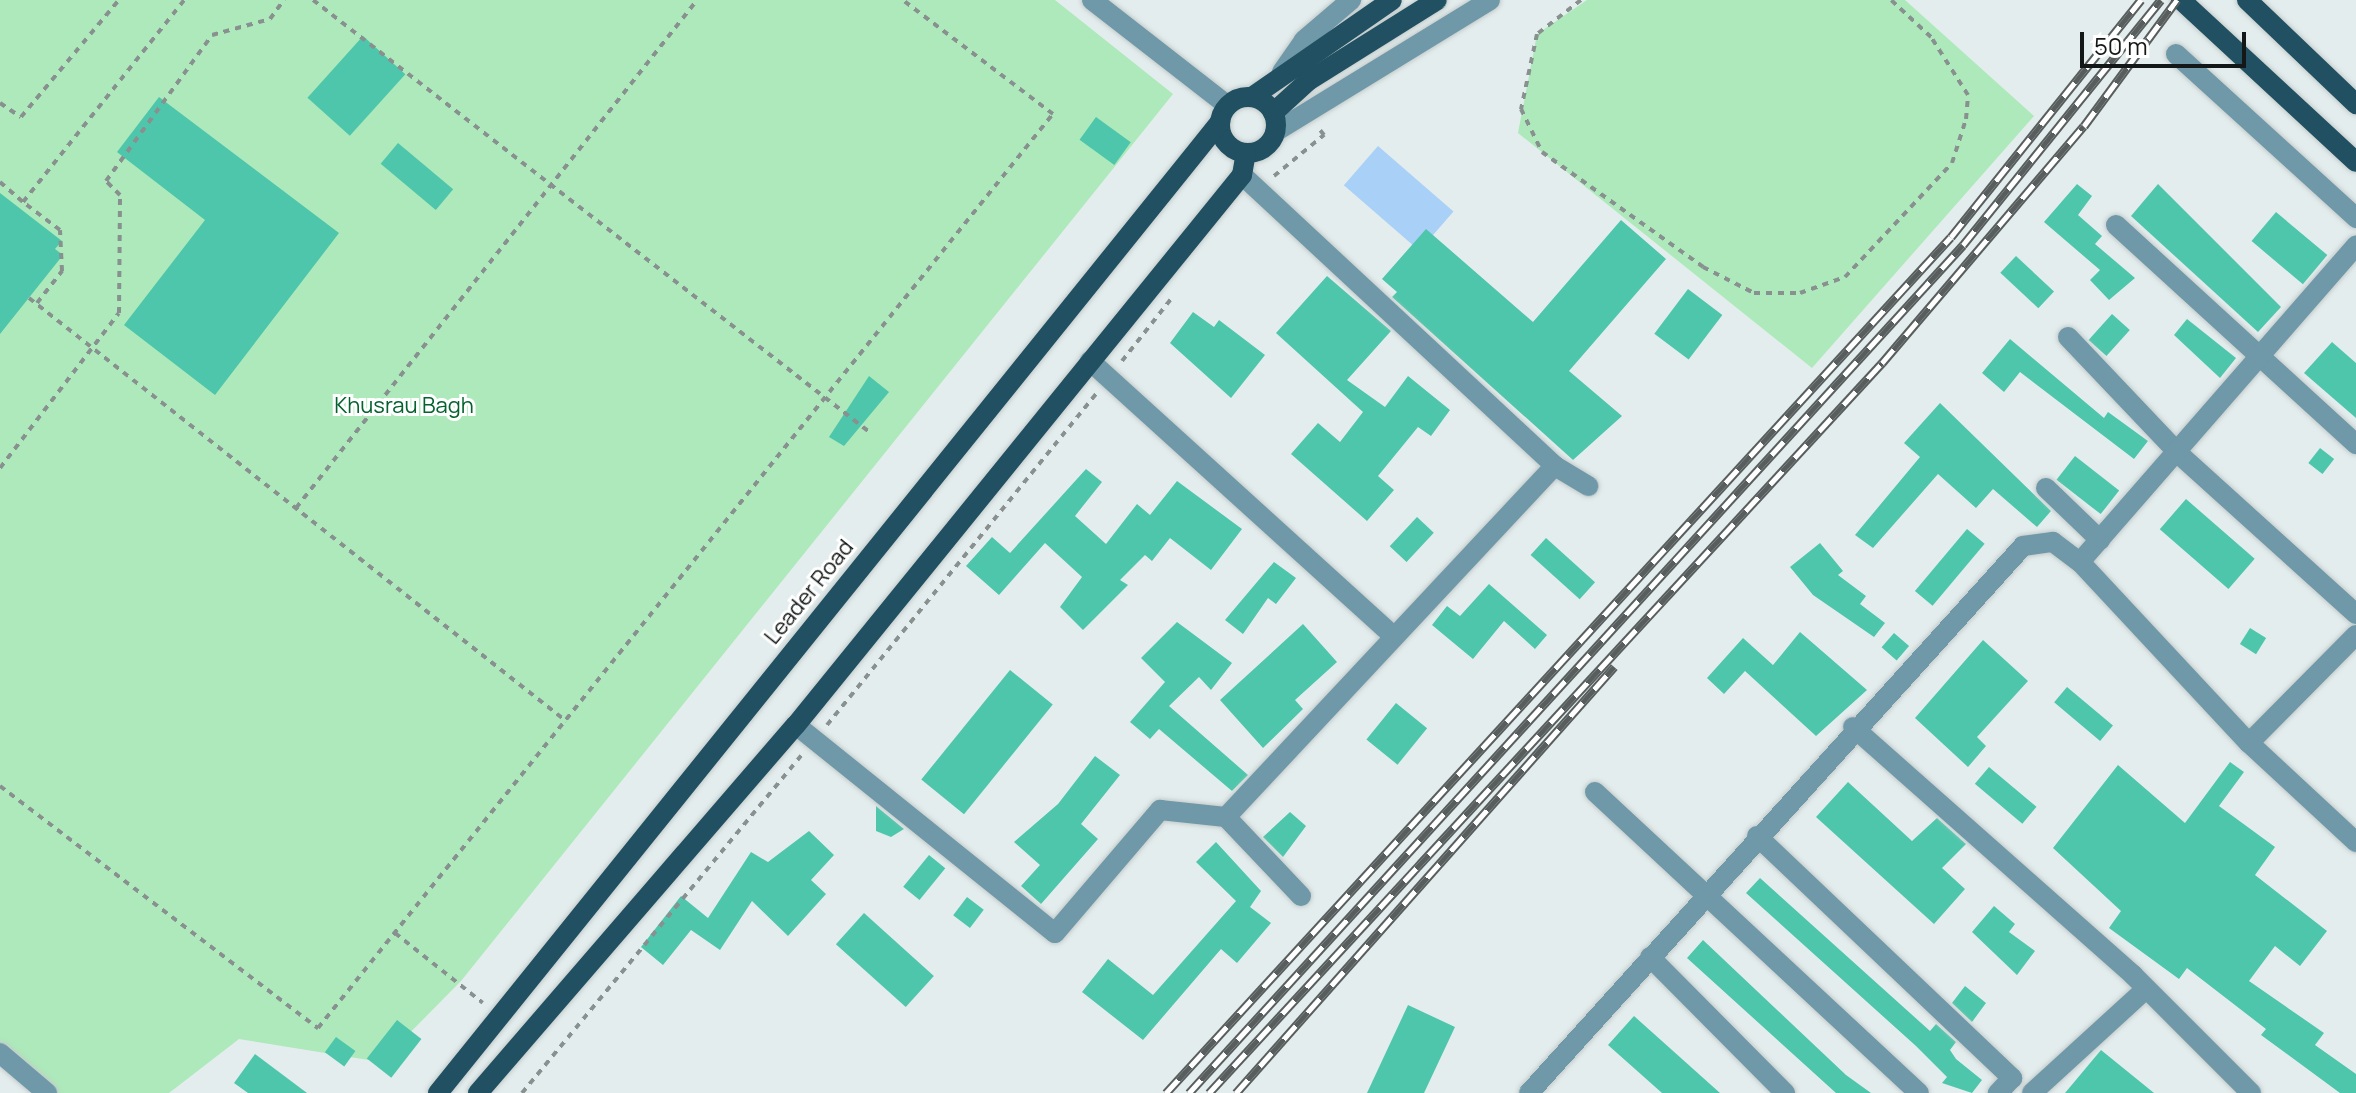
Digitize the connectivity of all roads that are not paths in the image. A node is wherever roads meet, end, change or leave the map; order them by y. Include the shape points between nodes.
1 (1092, 0) edge
2 (1351, 0) edge
3 (1392, 0) edge
4 (1437, 0) edge
5 (1490, 0) edge
6 (2181, 0) edge
7 (2247, 0) edge
8 (1342, 47) junction
9 (2176, 54) dead end
10 (1282, 72) junction
11 (1252, 97) junction
12 (2356, 104) edge
13 (1224, 114) junction
14 (1274, 122) junction
15 (1246, 153) junction
16 (2356, 162) edge
17 (1242, 175) junction
18 (2356, 218) edge
19 (2116, 225) dead end
20 (2356, 246) edge
21 (2068, 337) dead end
22 (2257, 359) junction
23 (1090, 361) junction
24 (2356, 444) edge
25 (2180, 455) junction
26 (1555, 466) junction
27 (1588, 486) dead end
28 (2046, 488) dead end
29 (2100, 540) junction
30 (2080, 562) junction
31 (2356, 614) edge
32 (1391, 634) junction
33 (2356, 635) edge
34 (796, 725) junction
35 (1853, 727) junction
36 (2249, 743) junction
37 (1595, 792) dead end
38 (1226, 817) junction
39 (1757, 836) junction
40 (2356, 842) edge
41 (1706, 892) junction
42 (1301, 896) dead end
43 (1650, 957) junction
44 (2146, 989) junction
45 (0, 1053) edge
46 (1537, 1090) edge
47 (47, 1093) edge
48 (438, 1093) edge
49 (478, 1093) edge
50 (1785, 1093) edge
51 (1919, 1093) edge
52 (1998, 1093) edge
53 (2032, 1093) edge
54 (2251, 1093) edge

1 - 13 street
2 - 10 street via 1304,40
3 - 8 main road
4 - 8 main road
5 - 14 street
6 - 16 main road
7 - 12 main road
8 - 10 main road
8 - 14 main road
9 - 18 street
10 - 11 main road
11 - 13 main road
11 - 14 main road
13 - 15 main road via 1229,146
13 - 48 main road, Leader Road
14 - 15 main road via 1265,148
15 - 17 main road
17 - 23 main road
17 - 26 street
19 - 22 street
20 - 22 street
21 - 25 street
22 - 24 street
22 - 25 street
23 - 32 street
23 - 34 main road
25 - 29 street
25 - 31 street
26 - 27 street
26 - 32 street
28 - 29 street
29 - 30 street
30 - 35 street via 2053,542 2023,546
30 - 36 street
32 - 38 street
33 - 36 street
34 - 38 street via 1055,933 1160,810
34 - 49 main road
35 - 39 street
35 - 44 street
36 - 40 street
37 - 41 street
38 - 42 street
39 - 41 street
39 - 52 street via 2012,1078
41 - 43 street
41 - 51 street
43 - 46 street
43 - 50 street
44 - 53 street
44 - 54 street
45 - 47 street

